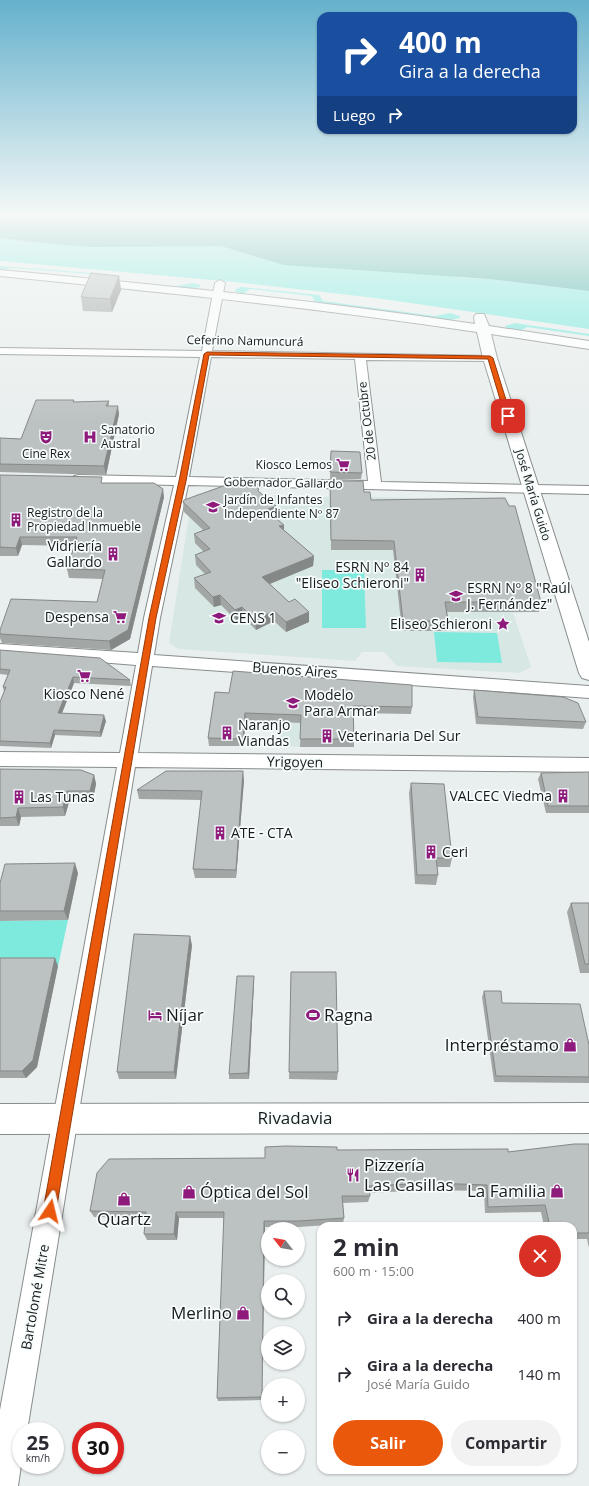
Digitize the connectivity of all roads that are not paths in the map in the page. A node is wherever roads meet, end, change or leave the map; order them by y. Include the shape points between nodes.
1 (151, 283) edge
2 (177, 283) edge
3 (236, 284) dead end
4 (219, 288) junction
5 (494, 318) dead end
6 (482, 328) junction
7 (589, 345) edge
8 (0, 351) edge
9 (207, 354) junction
10 (360, 356) junction
11 (490, 358) junction
12 (63, 479) edge
13 (182, 481) junction
14 (375, 486) junction
15 (531, 490) junction
16 (589, 490) edge
17 (0, 649) edge
18 (145, 660) junction
19 (589, 673) edge
20 (589, 692) edge
21 (0, 759) edge
22 (128, 760) junction
23 (589, 765) edge
24 (589, 1118) edge
25 (0, 1119) edge
26 (66, 1119) junction
27 (2, 1486) edge

1 - 4 main road
2 - 4 main road
3 - 4 main road
4 - 6 main road
4 - 9 street, Bartolomé Mitre
5 - 6 main road, José María Guido via 476,315
6 - 7 main road
6 - 11 main road, José María Guido
8 - 9 street, Ceferino Namuncurá
9 - 10 street, Ceferino Namuncurá
9 - 13 street, Bartolomé Mitre
10 - 11 street, Ceferino Namuncurá
10 - 14 street, 20 de Octubre
11 - 15 main road, José María Guido
12 - 13 street, Gobernador Gallardo
13 - 14 street, Gobernador Gallardo
13 - 18 street, Bartolomé Mitre
14 - 15 street, Gobernador Gallardo
15 - 16 street, Gobernador Gallardo
15 - 19 main road, José María Guido
17 - 18 street, Buenos Aires
18 - 20 street, Buenos Aires
18 - 22 street, Bartolomé Mitre
21 - 22 street, Yrigoyen
22 - 23 street, Yrigoyen
22 - 26 street, Bartolomé Mitre
24 - 26 main road, Rivadavia
25 - 26 main road, Rivadavia
26 - 27 street, Bartolomé Mitre

